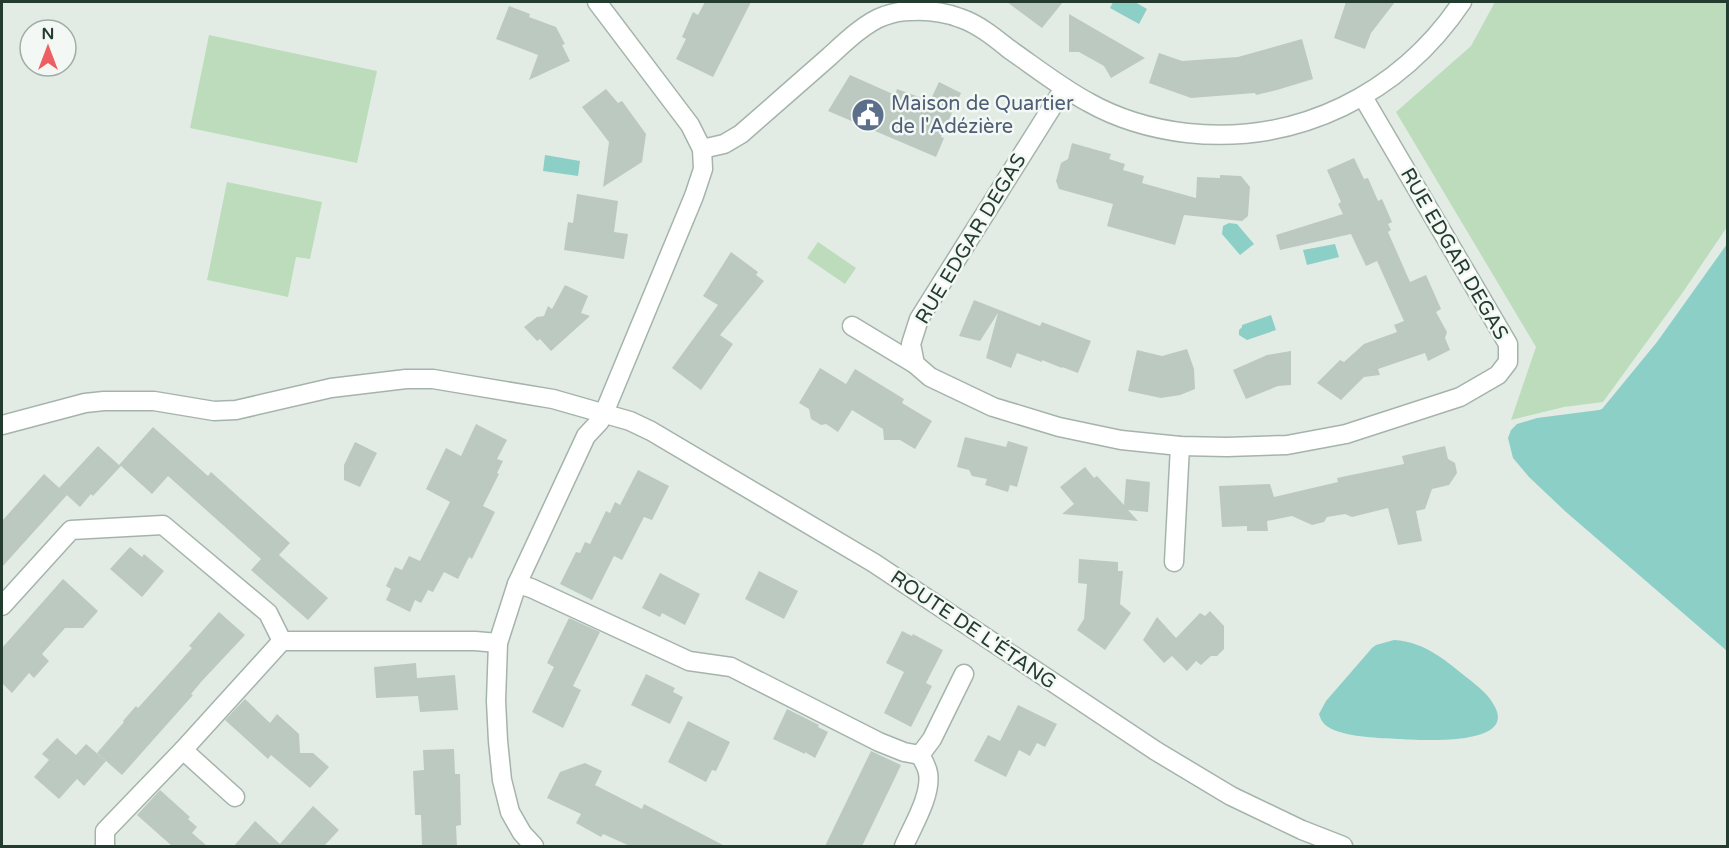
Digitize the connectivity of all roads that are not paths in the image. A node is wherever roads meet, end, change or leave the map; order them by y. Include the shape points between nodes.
1 (597, 2) edge
2 (1462, 2) edge
3 (908, 6) edge
4 (1064, 88) junction
5 (1363, 97) junction
6 (702, 149) junction
7 (852, 326) dead end
8 (915, 364) junction
9 (604, 413) junction
10 (2, 425) edge
11 (1180, 446) junction
12 (1174, 562) dead end
13 (517, 584) junction
14 (2, 606) edge
15 (282, 641) junction
16 (498, 643) junction
17 (964, 674) dead end
18 (183, 750) junction
19 (920, 755) junction
20 (236, 797) dead end
21 (105, 846) edge
22 (534, 846) edge
23 (904, 846) edge
24 (1342, 846) edge

1 - 6 street via 690,124
2 - 5 street via 1423,50
3 - 4 street via 961,18
3 - 6 street via 856,33 741,134 724,144
4 - 5 street via 1125,119 1205,135 1279,129 1320,117
4 - 8 street, RUE EDGAR DEGAS via 919,319 911,344
5 - 11 street, RUE EDGAR DEGAS via 1508,344 1508,362 1498,375 1460,397 1346,434 1287,445
6 - 9 street via 703,169 694,196
7 - 8 street, RUE EDGAR DEGAS
8 - 11 street, RUE EDGAR DEGAS via 930,377 993,407 1121,440
9 - 10 street, ROUTE DE L'ÉTANG via 553,399 454,381 406,379 331,388 225,411 154,401 85,403
9 - 13 street via 586,436
9 - 24 street, ROUTE DE L'ÉTANG via 651,431 874,563 1136,738 1222,790
11 - 12 street
13 - 16 street
13 - 19 street via 689,661 731,667 879,742
14 - 15 street via 71,530 163,525 268,613
15 - 16 street
15 - 18 street
16 - 22 street via 496,701 502,780 510,812
17 - 19 street
18 - 20 street
18 - 21 street via 105,831
19 - 23 street via 928,771 927,787

